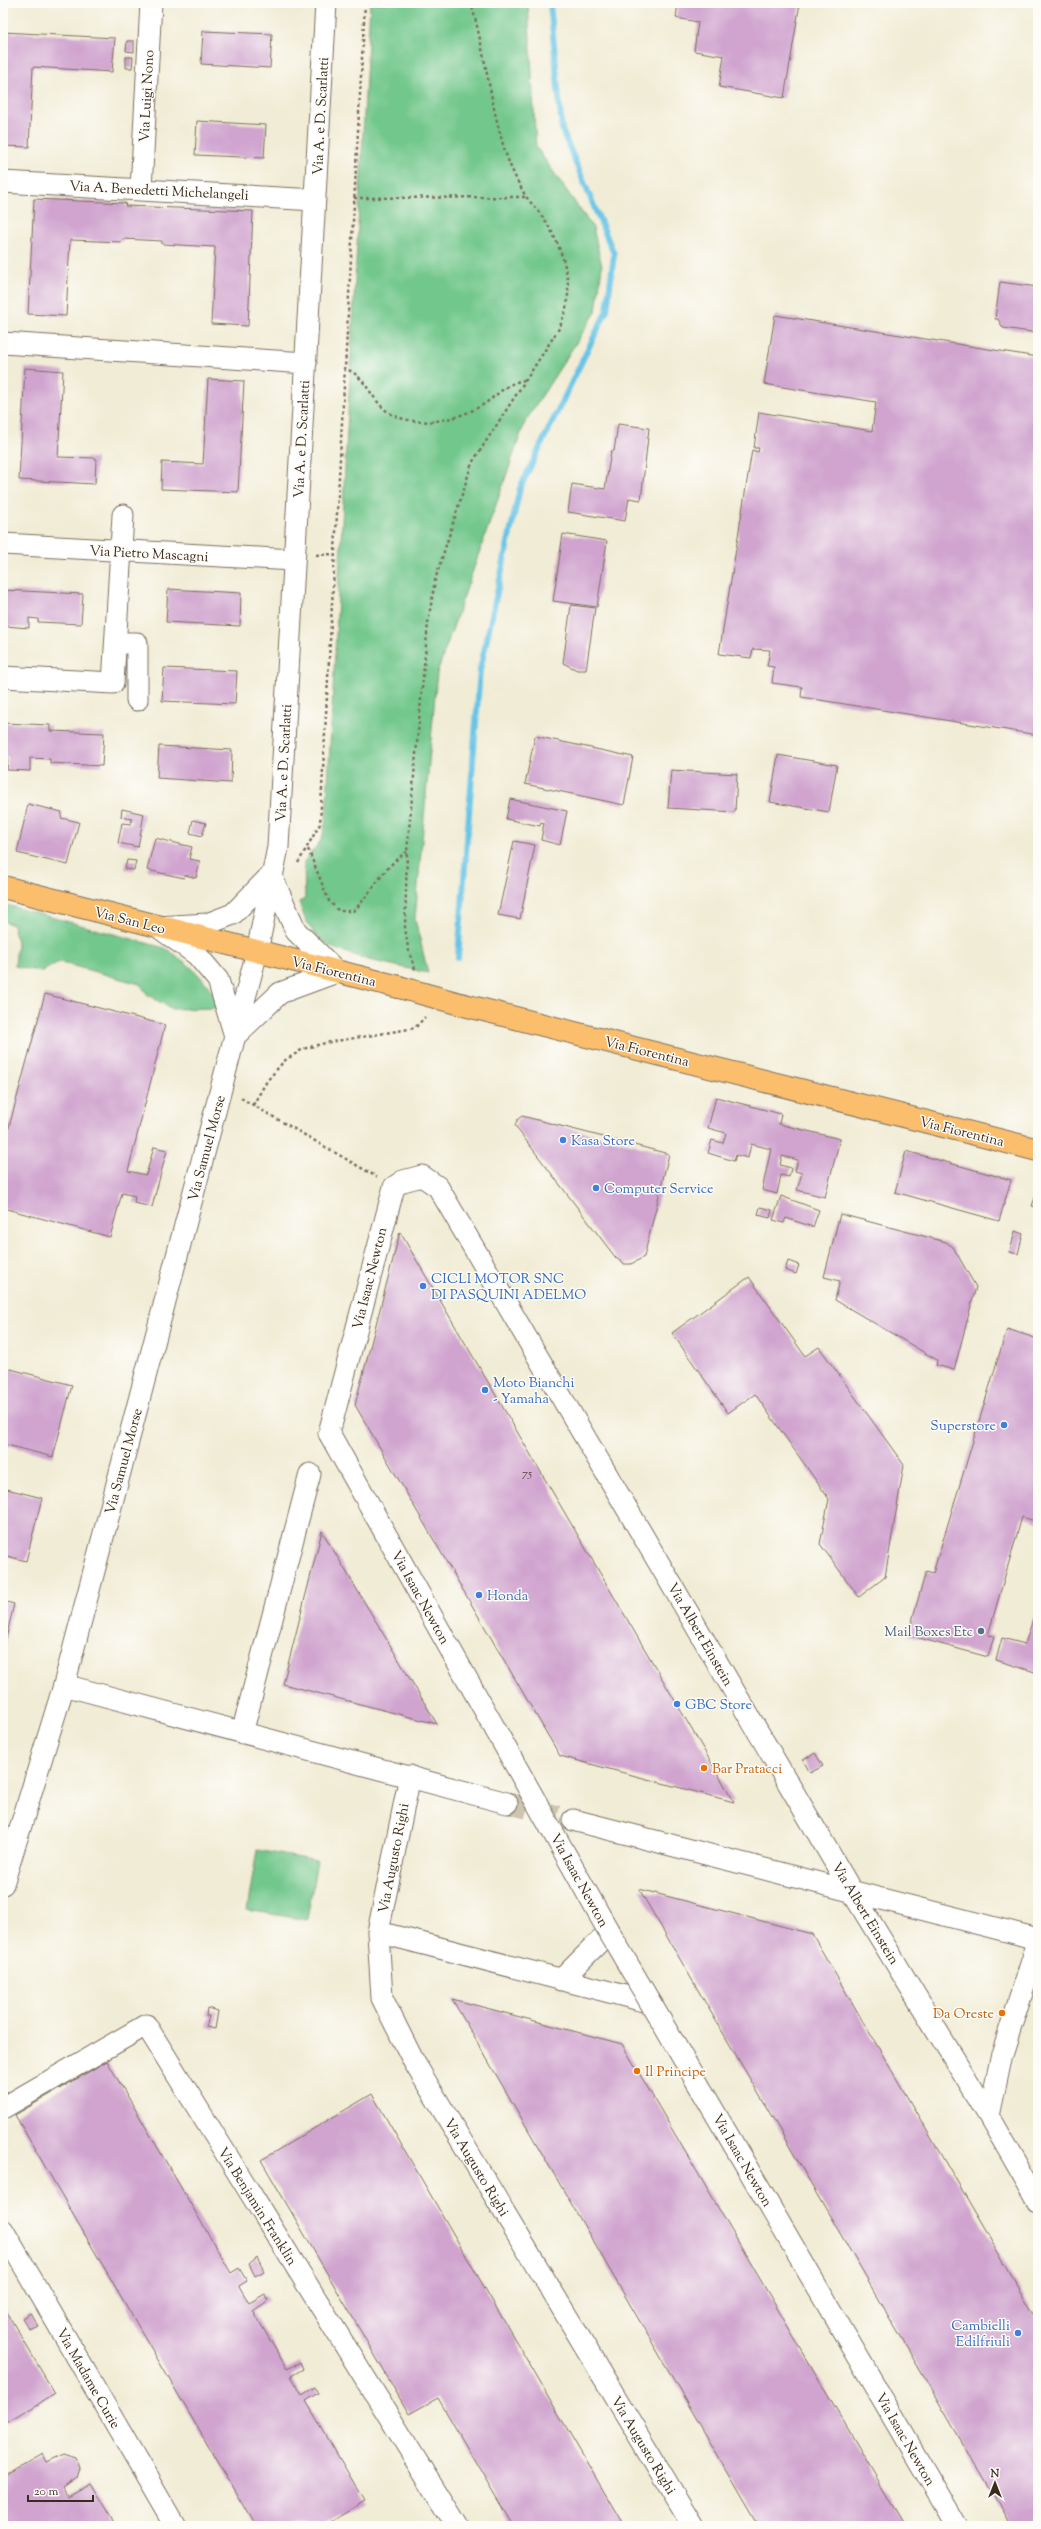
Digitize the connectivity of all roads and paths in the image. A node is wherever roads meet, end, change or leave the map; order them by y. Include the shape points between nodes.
1 (151, 3) edge
2 (326, 3) edge
3 (365, 3) edge
4 (471, 3) edge
5 (3, 182) edge
6 (141, 189) junction
7 (526, 197) junction
8 (354, 198) junction
9 (315, 200) junction
10 (3, 343) edge
11 (306, 363) junction
12 (343, 368) junction
13 (526, 380) junction
14 (123, 515) dead end
15 (3, 544) edge
16 (121, 552) junction
17 (294, 560) junction
18 (116, 643) junction
19 (3, 677) edge
20 (137, 700) dead end
21 (308, 848) junction
22 (407, 852) junction
23 (297, 870) dead end
24 (271, 875) junction
25 (3, 887) edge
26 (158, 927) junction
27 (257, 952) junction
28 (337, 972) junction
29 (419, 973) dead end
30 (426, 1010) dead end
31 (235, 1036) junction
32 (222, 1086) junction
33 (253, 1105) junction
34 (1038, 1150) edge
35 (391, 1196) junction
36 (310, 1474) dead end
37 (64, 1685) junction
38 (242, 1733) junction
39 (410, 1776) junction
40 (507, 1803) tunnel mouth
41 (573, 1820) tunnel mouth
42 (3, 1884) edge
43 (851, 1890) junction
44 (378, 1932) junction
45 (610, 1932) junction
46 (1038, 1940) edge
47 (561, 1980) junction
48 (652, 2003) junction
49 (3, 2108) edge
50 (990, 2116) junction
51 (1038, 2201) edge
52 (3, 2230) edge
53 (175, 2526) edge
54 (457, 2526) edge
55 (693, 2526) edge
56 (957, 2526) edge

1 - 6 street, Via Luigi Nono
2 - 9 street, Via A. e D. Scarlatti
3 - 8 path
4 - 7 path via 506,152 515,178
5 - 6 street, Via A. Benedetti Michelangeli
6 - 9 street, Via A. Benedetti Michelangeli
7 - 8 path
7 - 13 path via 544,219 556,242 566,273 567,302 560,326
8 - 12 path
9 - 11 street, Via A. e D. Scarlatti
10 - 11 street
11 - 17 street, Via A. e D. Scarlatti
12 - 13 path via 354,371 378,403 393,415 413,422 463,415 514,381
12 - 21 path via 320,824
13 - 22 path via 472,463 435,580 428,623
14 - 16 street
15 - 16 street, Via Pietro Mascagni
16 - 17 street, Via Pietro Mascagni
16 - 18 street
17 - 24 street, Via A. e D. Scarlatti via 278,846
18 - 19 street via 113,683
18 - 20 street via 138,643
21 - 22 path via 329,901 339,911 353,912 396,857
21 - 23 path via 298,863
22 - 29 path via 405,927 408,948
24 - 26 street, Via A. e D. Scarlatti via 234,914 207,924
24 - 27 street, Via A. e D. Scarlatti
24 - 28 street via 296,931
25 - 26 main road, Via San Leo
26 - 27 main road, Via San Leo
26 - 31 street via 197,955 218,980
27 - 28 main road, Via Fiorentina
27 - 31 street, Via Samuel Morse
28 - 31 street via 280,994
28 - 34 main road, Via Fiorentina, bridge
30 - 33 path via 425,1017 415,1028 303,1049 284,1061 267,1081
31 - 32 street, Via Samuel Morse
32 - 33 path
32 - 37 street, Via Samuel Morse
33 - 35 path
35 - 43 street, Via Albert Einstein via 402,1180 422,1176 438,1187
35 - 45 street, Via Isaac Newton, bridge via 329,1433
36 - 38 street
37 - 38 street
37 - 42 street, Via Samuel Morse
38 - 39 street
39 - 40 street
39 - 44 street, Via Augusto Righi
41 - 43 street
43 - 46 street
43 - 50 street, Via Albert Einstein
44 - 47 street
44 - 55 street, Via Augusto Righi via 382,1998 414,2062
45 - 47 street
45 - 48 street, Via Isaac Newton, bridge
46 - 50 street via 1002,2054
47 - 48 street
48 - 56 street, Via Isaac Newton, bridge
49 - 54 street, Via Benjamin Franklin via 146,2025
50 - 51 street, Via Albert Einstein
52 - 53 street, Via Madame Curie

